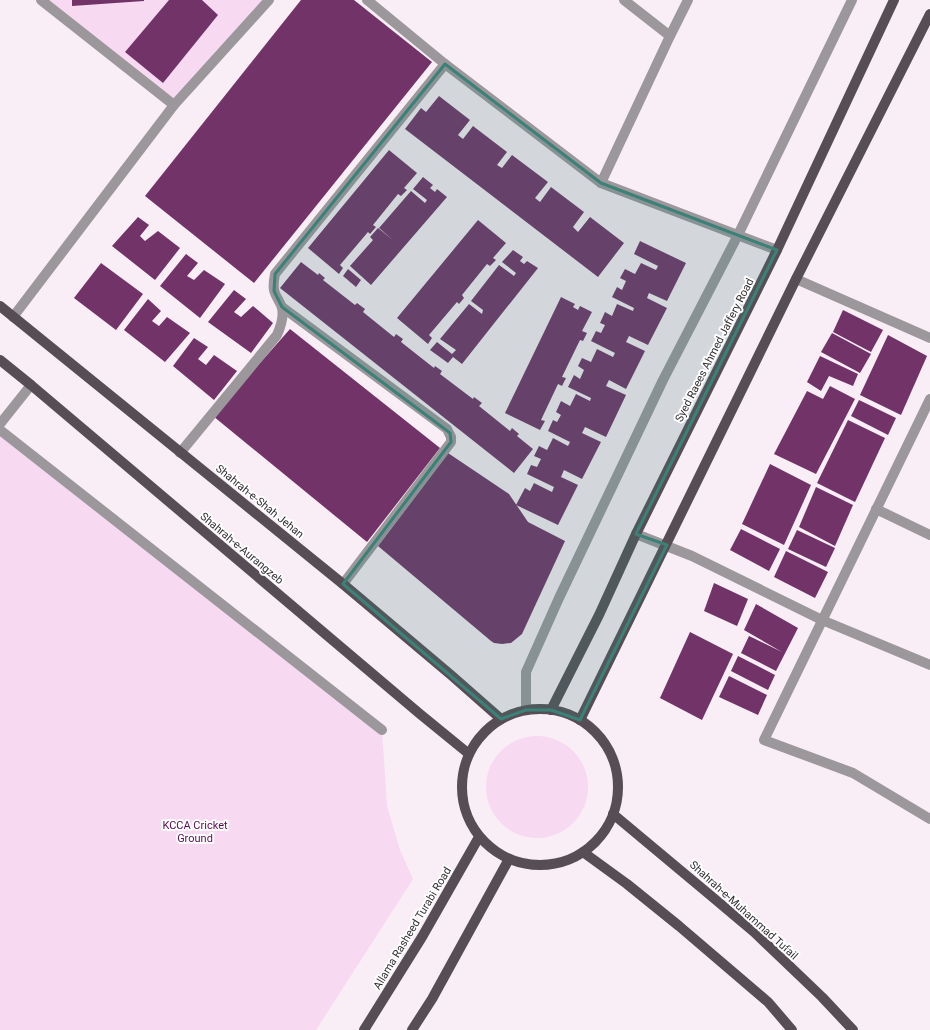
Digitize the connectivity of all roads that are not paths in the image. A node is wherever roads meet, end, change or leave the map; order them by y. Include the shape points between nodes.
1 (41, 0) edge
2 (269, 0) edge
3 (368, 0) edge
4 (624, 0) edge
5 (688, 0) edge
6 (852, 0) edge
7 (894, 0) edge
8 (930, 14) edge
9 (670, 36) junction
10 (445, 64) junction
11 (174, 105) junction
12 (601, 182) junction
13 (738, 235) junction
14 (778, 250) junction
15 (796, 279) junction
16 (0, 306) edge
17 (282, 307) junction
18 (13, 317) junction
19 (930, 338) edge
20 (0, 360) edge
21 (32, 385) junction
22 (930, 401) edge
23 (0, 424) edge
24 (0, 430) edge
25 (180, 452) junction
26 (876, 509) junction
27 (636, 534) junction
28 (930, 535) edge
29 (667, 545) junction
30 (343, 584) junction
31 (822, 620) junction
32 (930, 665) edge
33 (526, 710) junction
34 (552, 710) junction
35 (501, 719) junction
36 (580, 720) junction
37 (382, 730) dead end
38 (469, 754) junction
39 (614, 814) junction
40 (930, 819) edge
41 (479, 837) junction
42 (584, 852) junction
43 (509, 859) junction
44 (364, 1030) edge
45 (412, 1030) edge
46 (792, 1030) edge
47 (853, 1030) edge

1 - 11 street
2 - 11 street
3 - 10 street
4 - 9 street
5 - 9 street
6 - 13 street
7 - 14 main road, Syed Raees Ahmed Jaffery Road
8 - 15 main road
9 - 12 street
10 - 12 street
10 - 17 street via 275,274 274,291
11 - 18 street
12 - 13 street
13 - 14 street
13 - 33 street via 663,380 550,618 526,672
14 - 27 main road, Syed Raees Ahmed Jaffery Road
15 - 19 street
15 - 29 main road
16 - 18 main road, Shahrah-e-Shah Jehan
17 - 25 street via 282,325 277,335
17 - 30 street via 447,429 452,437 451,442
18 - 25 main road, Shahrah-e-Shah Jehan
20 - 21 main road, Shahrah-e-Aurangzeb
21 - 23 street
21 - 38 main road, Shahrah-e-Aurangzeb
22 - 26 street
24 - 37 street
25 - 30 main road, Shahrah-e-Shah Jehan
26 - 28 street
26 - 31 street
27 - 29 street
27 - 34 main road, Syed Raees Ahmed Jaffery Road
29 - 31 street
29 - 36 main road
30 - 35 main road, Shahrah-e-Shah Jehan
31 - 32 street
31 - 40 street via 764,740 853,773
33 - 34 main road
33 - 35 main road
34 - 36 main road
35 - 38 main road via 477,740
36 - 39 main road via 597,734 610,751 617,772 618,793
38 - 41 main road via 463,770 463,805 469,822
39 - 42 main road via 596,842
39 - 47 main road, Shahrah-e-Muhammad Tufail via 754,932
41 - 43 main road via 493,850
41 - 44 main road, Allama Rasheed Turabi Road via 422,937
42 - 43 main road via 560,863 534,865
42 - 46 main road via 680,926 768,1002
43 - 45 main road via 432,999

